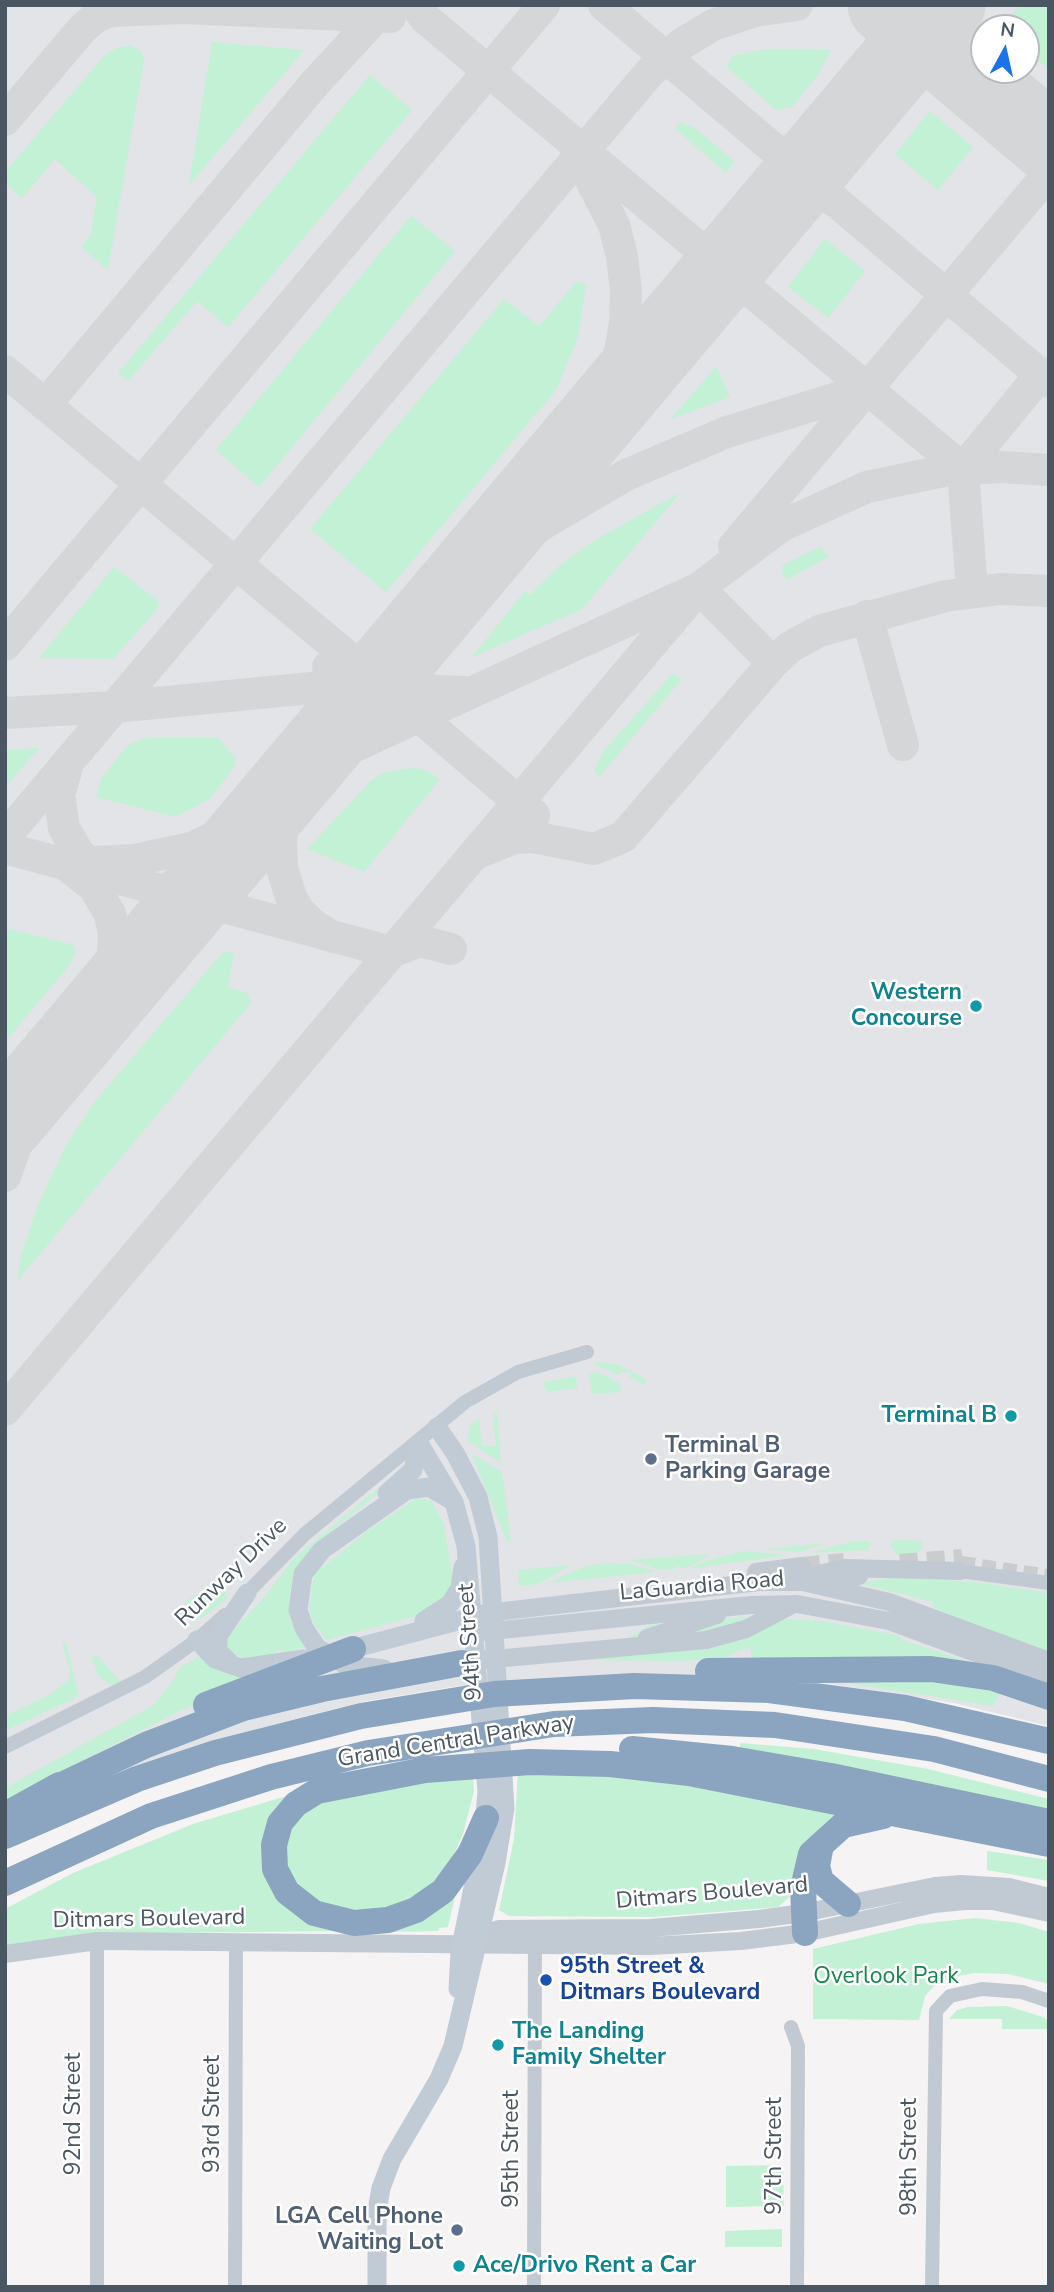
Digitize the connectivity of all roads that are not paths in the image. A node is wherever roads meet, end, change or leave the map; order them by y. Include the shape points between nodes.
1 (587, 1352) dead end
2 (437, 1427) junction
3 (419, 1443) junction
4 (454, 1502) junction
5 (463, 1531) junction
6 (346, 1532) junction
7 (802, 1566) tunnel mouth
8 (960, 1571) joint
9 (859, 1576) dead end
10 (1049, 1583) edge
11 (689, 1591) junction
12 (247, 1593) junction
13 (495, 1621) junction
14 (474, 1625) junction
15 (398, 1636) junction
16 (197, 1640) junction
17 (353, 1649) junction
18 (589, 1649) junction
19 (469, 1658) junction
20 (1049, 1661) edge
21 (241, 1668) junction
22 (1049, 1680) edge
23 (1049, 1697) edge
24 (444, 1701) junction
25 (1049, 1741) edge
26 (5, 1747) edge
27 (368, 1753) junction
28 (1049, 1779) edge
29 (496, 1791) junction
30 (45, 1793) junction
31 (5, 1815) edge
32 (486, 1818) junction
33 (1049, 1822) edge
34 (972, 1829) junction
35 (828, 1835) junction
36 (5, 1836) edge
37 (1049, 1844) edge
38 (5, 1883) edge
39 (1049, 1897) edge
40 (848, 1904) junction
41 (1049, 1913) edge
42 (804, 1923) junction
43 (535, 1937) junction
44 (97, 1941) junction
45 (236, 1941) junction
46 (473, 1941) junction
47 (5, 1954) edge
48 (1049, 2001) edge
49 (791, 2027) dead end
50 (97, 2287) edge
51 (235, 2287) edge
52 (377, 2287) edge
53 (534, 2287) edge
54 (797, 2287) edge
55 (932, 2287) edge

1 - 2 street, Runway Drive via 502,1380 465,1402
2 - 3 street, Runway Drive
2 - 13 main road, 94th Street via 467,1475 483,1512
3 - 4 main road, 94th Street
3 - 6 main road via 413,1470
3 - 12 street, Runway Drive via 305,1534
4 - 5 main road, 94th Street
4 - 6 main road via 429,1487 412,1488
5 - 14 main road, 94th Street
5 - 15 main road via 463,1571 454,1599 440,1613
6 - 19 main road via 315,1556 303,1574 298,1603 304,1628 322,1653 356,1668
7 - 11 street via 725,1577
8 - 10 street
8 - 18 street via 857,1568 821,1572 797,1578 705,1620
9 - 18 street via 719,1638
11 - 13 street, LaGuardia Road
11 - 20 street, LaGuardia Road via 775,1581 834,1587 899,1605
12 - 16 street, Runway Drive
12 - 21 main road via 217,1641 221,1656
13 - 14 main road
13 - 22 street, LaGuardia Road via 797,1604 889,1621
13 - 29 main road, 94th Street
14 - 15 main road
14 - 19 main road, 94th Street
15 - 17 main road
16 - 21 main road via 215,1659
16 - 26 street, Runway Drive via 145,1676
17 - 21 main road
17 - 30 highway via 220,1698
18 - 19 street
19 - 29 main road, 94th Street
19 - 30 highway via 271,1701 171,1735
23 - 24 highway via 975,1675 872,1669 666,1673
24 - 25 highway, Grand Central Parkway via 590,1687 736,1688 905,1708
24 - 36 highway, Grand Central Parkway via 319,1725 215,1753 136,1779
27 - 28 highway, Grand Central Parkway via 554,1724 732,1722 906,1744
27 - 33 highway via 529,1747 657,1750 831,1776
27 - 38 highway, Grand Central Parkway via 170,1809
29 - 32 main road, 94th Street
29 - 46 main road, 94th Street via 503,1829
30 - 31 highway
32 - 34 highway via 470,1854 443,1891 416,1910 388,1920 354,1923 314,1913 286,1892 275,1869 274,1845 280,1824 309,1794 398,1774 506,1763 583,1763 689,1773
32 - 46 main road, 94th Street
34 - 35 highway via 873,1816
34 - 37 highway
35 - 40 highway via 818,1855 819,1875 824,1885
35 - 42 highway via 808,1859
39 - 40 street, Ditmars Boulevard via 1009,1887 961,1884
40 - 42 street, Ditmars Boulevard
41 - 42 street, Ditmars Boulevard via 964,1900
42 - 43 street, Ditmars Boulevard via 674,1945
43 - 46 street, Ditmars Boulevard
43 - 53 street, 95th Street
44 - 45 street, Ditmars Boulevard
44 - 47 street, Ditmars Boulevard
44 - 50 street, 92nd Street
45 - 46 street, Ditmars Boulevard
45 - 51 street, 93rd Street
46 - 52 main road, 94th Street via 457,2029 444,2070 383,2180 377,2211
48 - 55 street, 98th Street via 1007,1990 958,1993 936,2011
49 - 54 street, 97th Street via 798,2046

